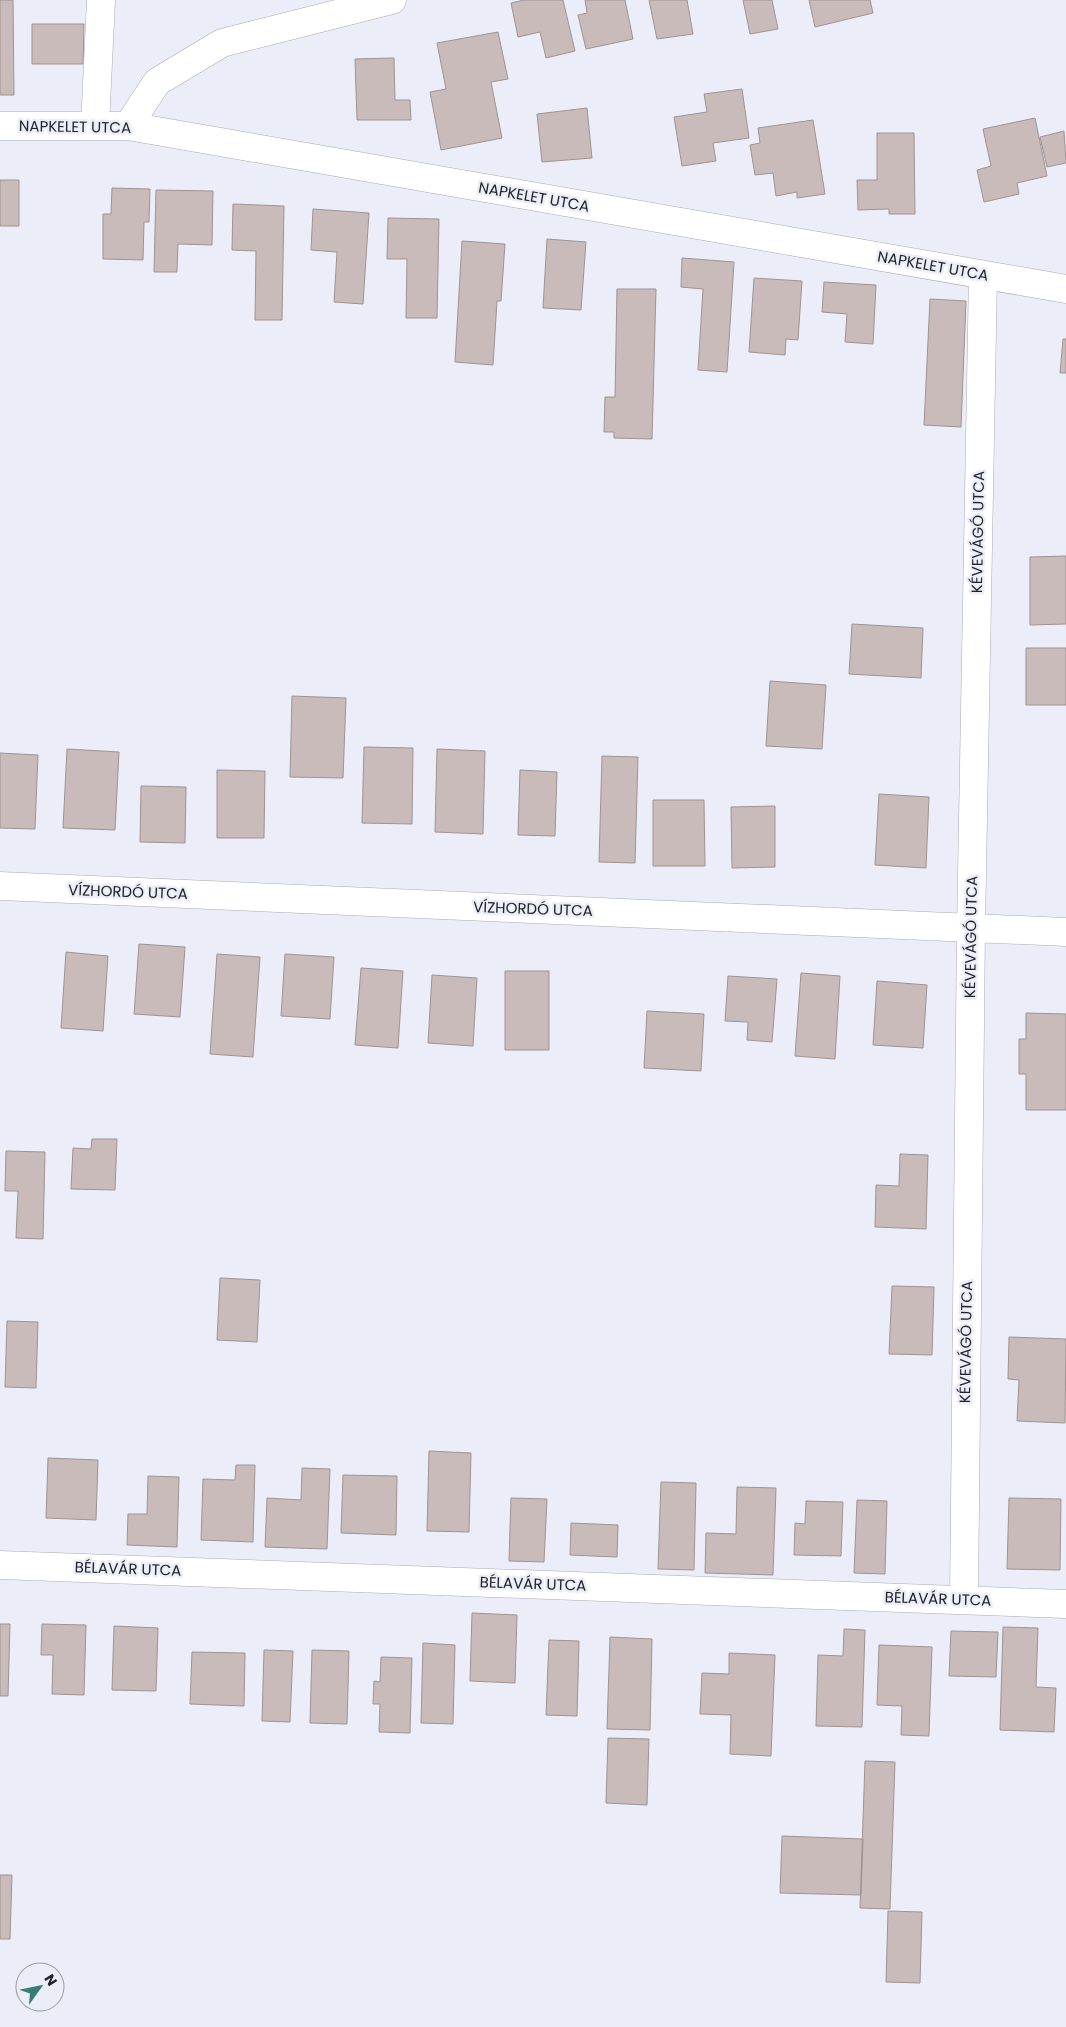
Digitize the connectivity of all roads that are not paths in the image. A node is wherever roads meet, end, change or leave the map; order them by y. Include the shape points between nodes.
1 (101, 0) edge
2 (392, 0) edge
3 (0, 126) edge
4 (95, 126) junction
5 (128, 126) junction
6 (983, 274) junction
7 (1066, 288) edge
8 (0, 886) edge
9 (971, 928) junction
10 (1066, 932) edge
11 (0, 1565) edge
12 (964, 1600) junction
13 (1066, 1604) edge

1 - 4 street
2 - 5 street via 222,43 157,82
3 - 4 street, NAPKELET UTCA
4 - 5 street, NAPKELET UTCA
5 - 6 street, NAPKELET UTCA
6 - 7 street, NAPKELET UTCA
6 - 9 street, KÉVEVÁGÓ UTCA
8 - 9 street, VÍZHORDÓ UTCA
9 - 10 street, VÍZHORDÓ UTCA
9 - 12 street, KÉVEVÁGÓ UTCA
11 - 12 street, BÉLAVÁR UTCA
12 - 13 street, BÉLAVÁR UTCA

